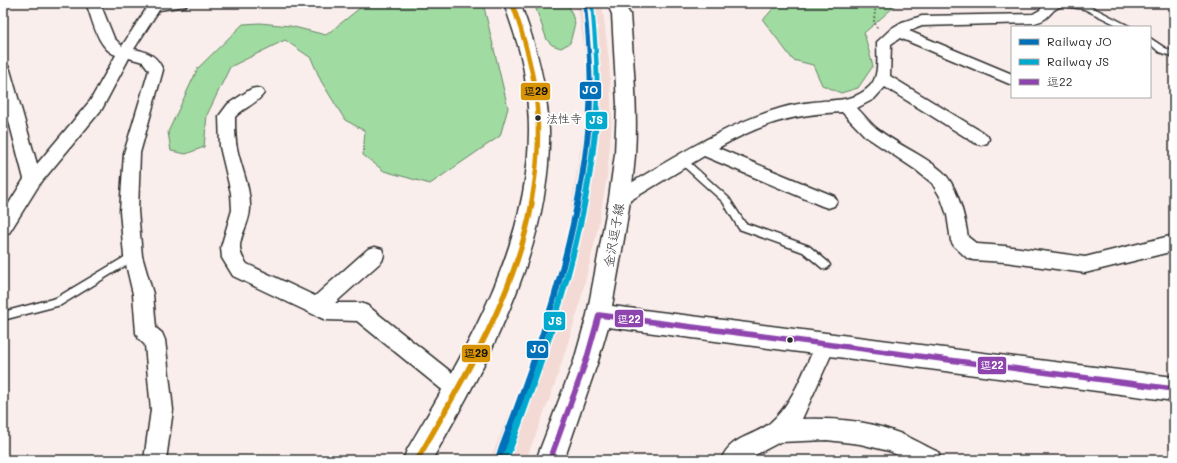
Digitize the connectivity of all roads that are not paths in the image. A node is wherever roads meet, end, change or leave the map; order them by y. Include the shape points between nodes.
1 (93, 3) edge
2 (180, 3) edge
3 (512, 3) edge
4 (615, 3) edge
5 (1058, 3) edge
6 (156, 5) edge
7 (1020, 23) edge
8 (1125, 26) edge
9 (897, 32) junction
10 (1151, 41) edge
11 (125, 52) junction
12 (1174, 55) edge
13 (3, 70) edge
14 (883, 79) junction
15 (1011, 80) edge
16 (6, 93) edge
17 (256, 93) dead end
18 (846, 106) junction
19 (981, 139) dead end
20 (703, 149) junction
21 (684, 162) junction
22 (33, 180) junction
23 (620, 198) junction
24 (828, 202) dead end
25 (3, 228) edge
26 (1174, 243) edge
27 (374, 255) dead end
28 (133, 256) junction
29 (825, 265) dead end
30 (317, 307) junction
31 (599, 315) junction
32 (3, 316) edge
33 (826, 344) junction
34 (1174, 389) edge
35 (458, 390) junction
36 (778, 431) junction
37 (155, 460) edge
38 (417, 460) edge
39 (550, 460) edge
40 (732, 460) edge
41 (930, 460) edge

1 - 11 street via 110,45
2 - 6 street
3 - 35 main road via 534,78 539,122 535,178 530,209 512,274 501,303
4 - 23 main road, 金沢逗子線 via 621,14 626,105 625,154
5 - 7 street via 1050,6 1044,14
5 - 8 lane via 1086,7
6 - 11 street
7 - 9 street via 922,21 907,25
9 - 14 street via 884,42
9 - 15 street
10 - 12 lane via 1162,50
11 - 22 street via 96,105
11 - 28 street via 148,57 154,62 156,70 132,153 129,211
13 - 16 street
14 - 18 street via 874,92 865,99
14 - 19 street
16 - 22 street
17 - 30 street via 227,116 228,147 240,193 241,210 230,247 231,258 240,270
18 - 20 street via 813,106 790,110 730,133
18 - 26 street via 871,132 938,178 949,196 956,215 960,241 973,252 1085,266
20 - 21 street
20 - 24 street
21 - 23 street
21 - 29 lane via 726,200 742,226 806,249
22 - 25 street
23 - 31 main road, 金沢逗子線
27 - 30 street
28 - 32 lane via 58,302
28 - 37 street via 142,294 146,333 155,340 162,410
30 - 35 street via 326,311 361,312
31 - 33 main road
31 - 39 main road, 金沢逗子線 via 586,361
33 - 34 main road
33 - 36 street via 795,411
35 - 38 main road
36 - 40 street via 747,446
36 - 41 street via 827,429 860,433 892,441

